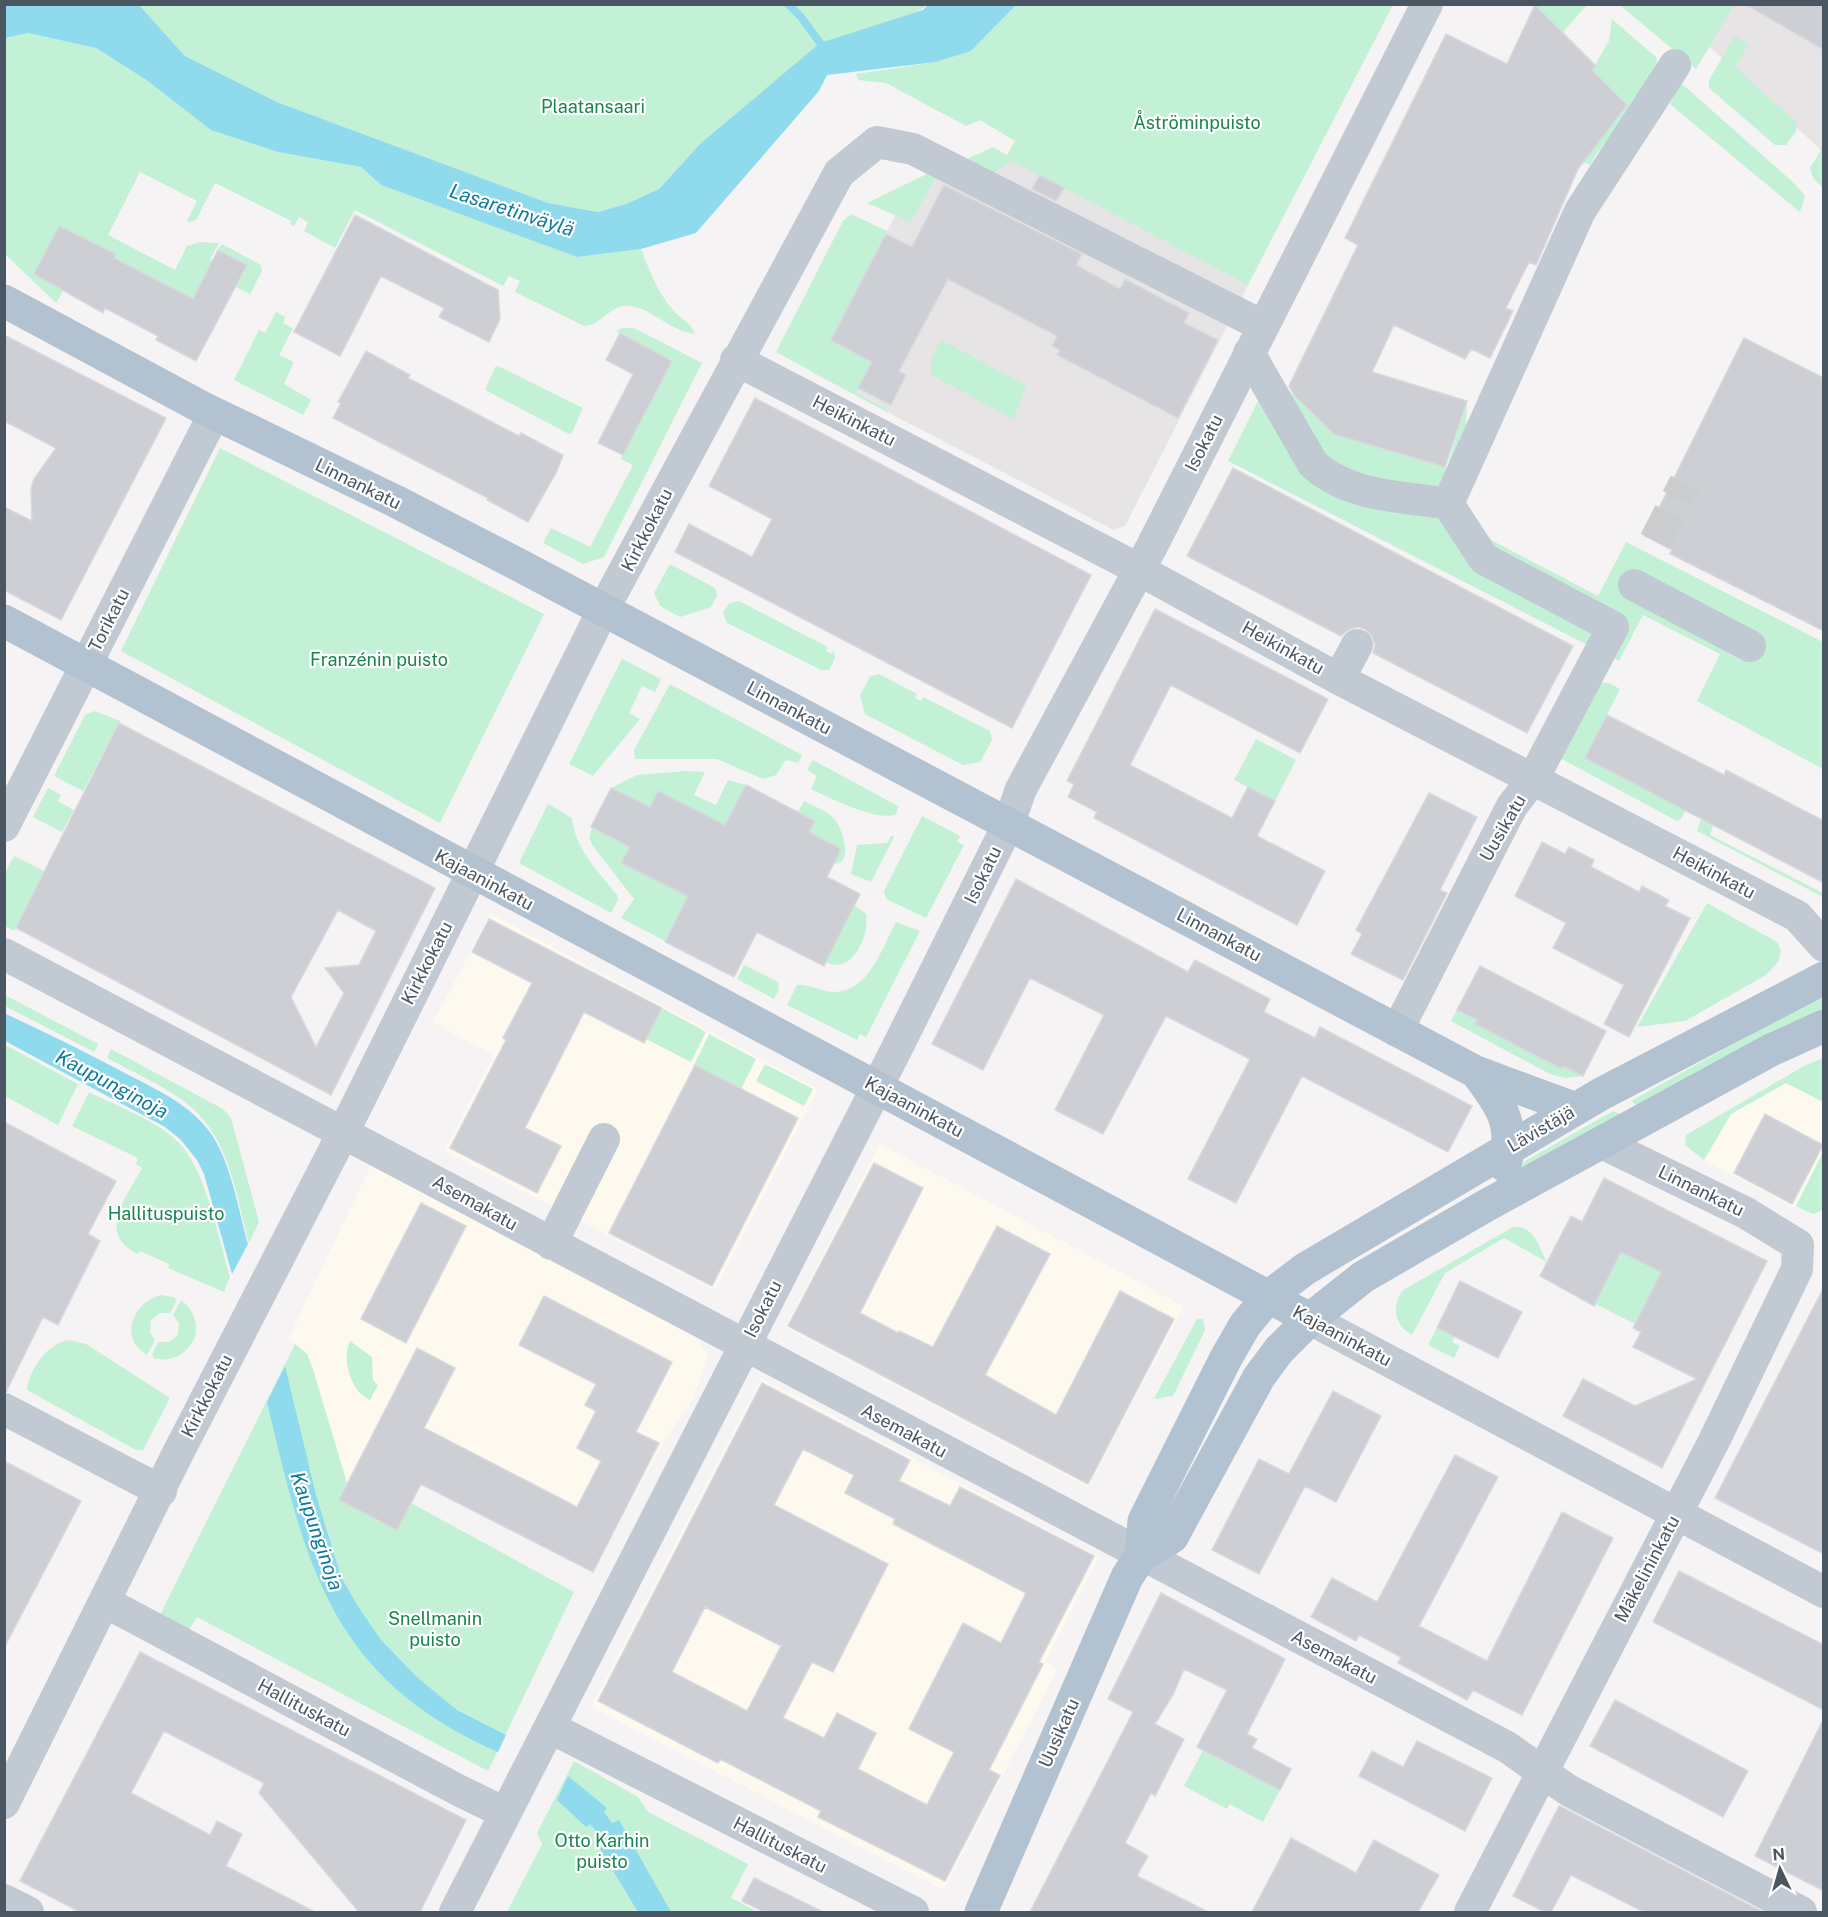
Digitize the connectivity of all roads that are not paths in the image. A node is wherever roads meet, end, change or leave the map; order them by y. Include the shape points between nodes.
1 (1427, 4) edge
2 (1676, 65) dead end
3 (4, 301) edge
4 (1256, 340) junction
5 (736, 360) junction
6 (214, 414) junction
7 (1448, 504) junction
8 (1139, 570) junction
9 (1634, 585) dead end
10 (603, 609) junction
11 (4, 621) edge
12 (1357, 645) dead end
13 (1750, 646) dead end
14 (86, 665) junction
15 (1339, 679) junction
16 (1533, 779) junction
17 (1009, 823) junction
18 (4, 826) edge
19 (472, 874) junction
20 (1824, 946) edge
21 (4, 954) edge
22 (1824, 978) edge
23 (1824, 1026) edge
24 (1397, 1031) junction
25 (1476, 1072) junction
26 (876, 1087) junction
27 (1576, 1109) junction
28 (343, 1133) junction
29 (604, 1139) dead end
30 (1602, 1143) junction
31 (1509, 1148) junction
32 (577, 1159) dead end
33 (1487, 1205) junction
34 (544, 1241) junction
35 (1811, 1256) edge
36 (1268, 1297) junction
37 (1310, 1319) junction
38 (744, 1347) junction
39 (4, 1409) edge
40 (160, 1491) junction
41 (1676, 1514) junction
42 (1141, 1556) junction
43 (1824, 1592) edge
44 (105, 1602) junction
45 (545, 1737) junction
46 (1542, 1772) junction
47 (4, 1803) edge
48 (505, 1812) junction
49 (4, 1900) edge
50 (28, 1912) edge
51 (455, 1912) edge
52 (913, 1912) edge
53 (981, 1912) edge
54 (1470, 1912) edge
55 (1801, 1912) edge

1 - 4 street, Isokatu
2 - 7 street via 1580,211
3 - 6 main road, Linnankatu
4 - 5 street, Kirkkokatu via 936,158 877,142 839,173
4 - 7 street via 1313,464 1329,478 1350,489
4 - 8 street, Isokatu
5 - 8 street, Heikinkatu
5 - 10 street, Kirkkokatu
6 - 10 main road, Linnankatu via 395,501
6 - 14 street, Torikatu
7 - 16 street, Uusikatu via 1484,559 1613,627
8 - 15 street, Heikinkatu
8 - 17 street, Isokatu via 1021,789
9 - 13 street
10 - 17 main road, Linnankatu
10 - 19 street, Kirkkokatu
11 - 14 main road, Kajaaninkatu
12 - 15 street
14 - 18 street, Torikatu
14 - 19 main road, Kajaaninkatu
15 - 16 street, Heikinkatu
16 - 20 street, Heikinkatu via 1797,916
16 - 24 street, Uusikatu via 1512,806
17 - 24 main road, Linnankatu
17 - 26 street, Isokatu
19 - 26 main road, Kajaaninkatu
19 - 28 street, Kirkkokatu
21 - 28 street, Asemakatu
22 - 27 main road, Lävistäjä
23 - 30 main road via 1771,1050
24 - 25 main road, Linnankatu
25 - 27 main road, Linnankatu
25 - 31 main road via 1500,1103
26 - 36 main road, Kajaaninkatu
26 - 38 street, Isokatu
27 - 31 main road, Lävistäjä
28 - 34 street, Asemakatu
28 - 40 street, Kirkkokatu
29 - 34 street
30 - 33 main road
30 - 35 street, Linnankatu via 1752,1204
31 - 33 main road via 1502,1178
31 - 36 main road, Lävistäjä via 1305,1269
32 - 34 street
33 - 37 main road via 1363,1277
34 - 38 street, Asemakatu
35 - 41 street, Mäkelininkatu
36 - 37 main road, Kajaaninkatu
36 - 42 main road, Uusikatu via 1245,1325 1226,1358 1144,1521
37 - 41 street, Kajaaninkatu
37 - 42 main road, Uusikatu via 1259,1377 1172,1537
38 - 42 street, Asemakatu
38 - 45 street, Isokatu
39 - 40 street
40 - 44 street, Kirkkokatu
41 - 43 street, Kajaaninkatu
41 - 46 street, Mäkelininkatu
42 - 46 street, Asemakatu via 1507,1748
42 - 53 main road, Uusikatu via 1127,1577
44 - 47 street, Kirkkokatu
44 - 48 street, Hallituskatu
45 - 48 street
45 - 52 street, Hallituskatu
46 - 54 street, Mäkelininkatu
46 - 55 street, Asemakatu via 1568,1790
48 - 51 street
49 - 50 street

